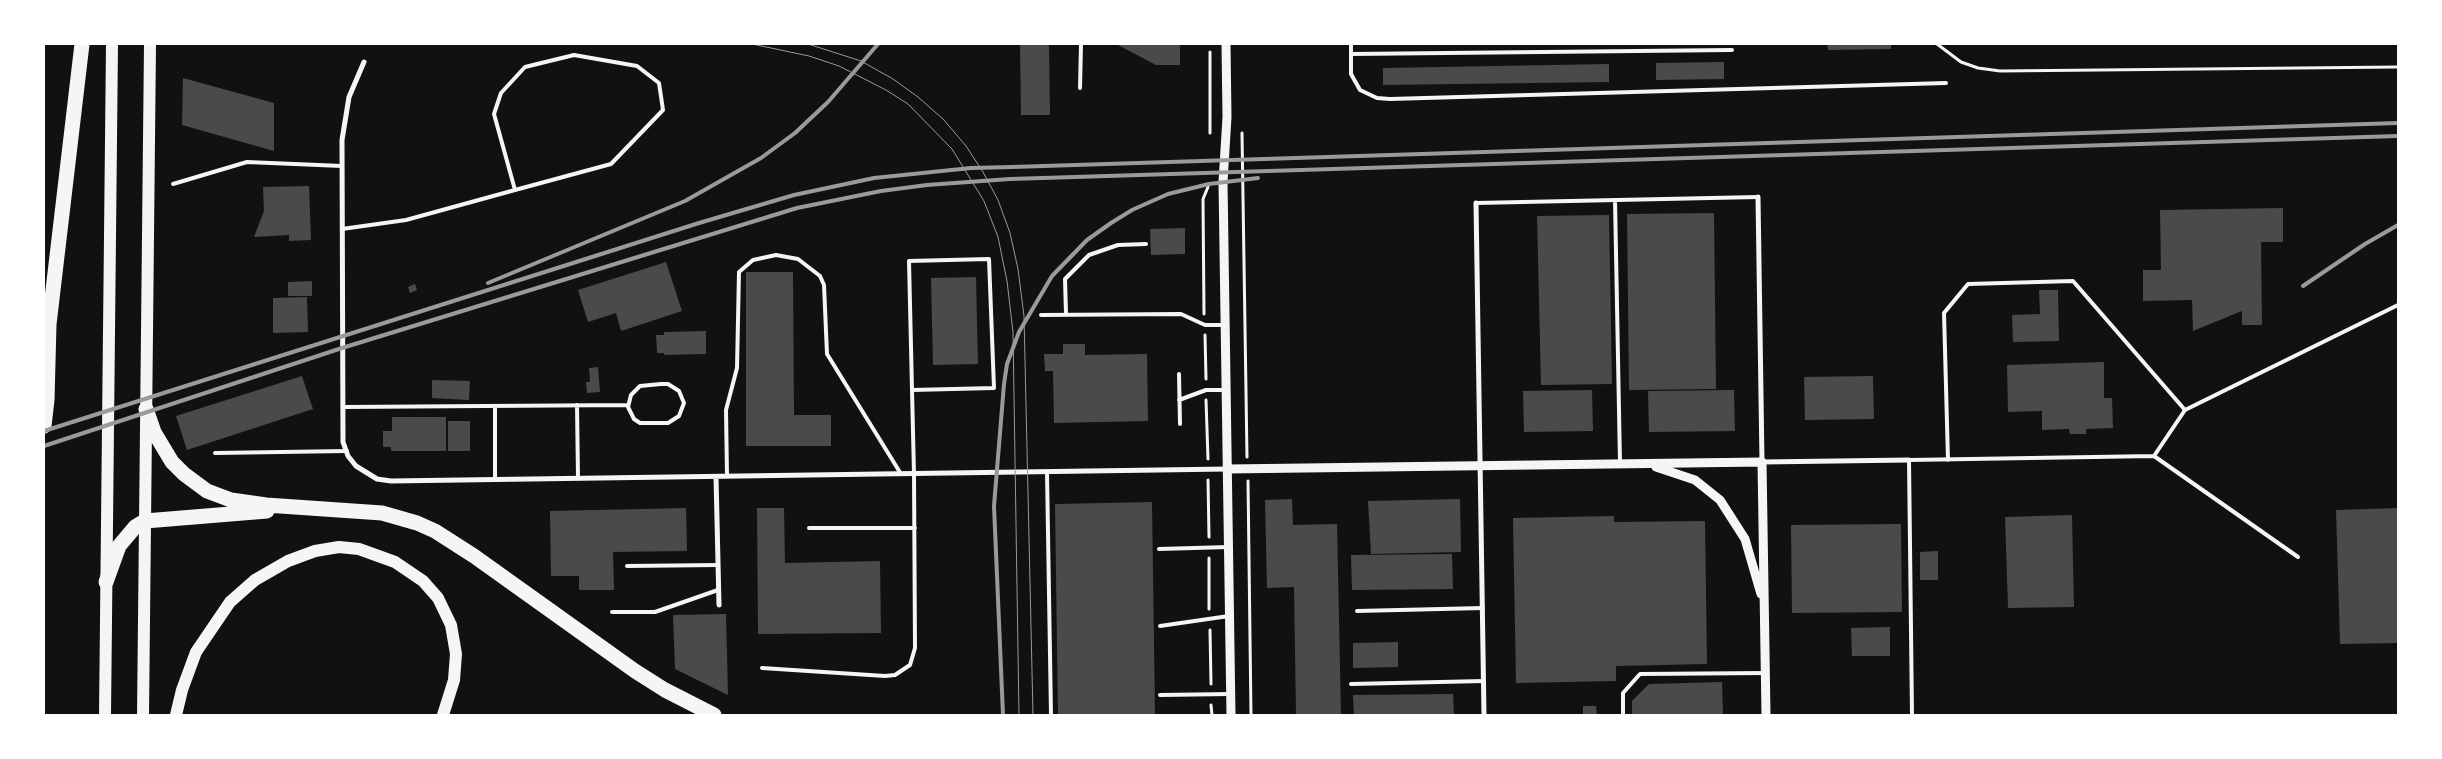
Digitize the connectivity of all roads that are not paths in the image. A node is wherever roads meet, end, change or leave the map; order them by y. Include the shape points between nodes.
1 (82, 44) edge
2 (112, 44) edge
3 (150, 44) edge
4 (1081, 44) edge
5 (1226, 44) edge
6 (1351, 44) edge
7 (1629, 44) edge
8 (1732, 50) dead end
9 (1629, 51) junction
10 (1351, 54) junction
11 (364, 62) dead end
12 (1946, 83) dead end
13 (1080, 88) dead end
14 (342, 166) junction
15 (173, 184) dead end
16 (515, 190) junction
17 (1758, 197) joint
18 (1615, 200) junction
19 (1476, 203) joint
20 (342, 229) junction
21 (1146, 244) dead end
22 (2398, 305) edge
23 (1066, 314) junction
24 (1040, 315) dead end
25 (49, 324) junction
26 (1226, 325) junction
27 (44, 342) edge
28 (1179, 374) dead end
29 (912, 390) junction
30 (1226, 390) junction
31 (1179, 400) junction
32 (577, 405) junction
33 (628, 405) junction
34 (495, 406) junction
35 (343, 407) junction
36 (146, 409) junction
37 (2185, 410) junction
38 (1180, 424) dead end
39 (44, 426) edge
40 (347, 451) junction
41 (215, 453) dead end
42 (2154, 456) junction
43 (1909, 460) junction
44 (1948, 460) junction
45 (1762, 462) junction
46 (1620, 464) junction
47 (1641, 464) junction
48 (1480, 466) junction
49 (1228, 469) junction
50 (1047, 472) junction
51 (901, 474) junction
52 (914, 474) junction
53 (716, 476) junction
54 (727, 476) junction
55 (578, 478) junction
56 (495, 480) junction
57 (311, 508) junction
58 (145, 521) junction
59 (809, 528) dead end
60 (915, 528) junction
61 (1229, 547) junction
62 (1158, 549) dead end
63 (2298, 557) dead end
64 (718, 565) junction
65 (628, 566) dead end
66 (106, 582) junction
67 (718, 590) junction
68 (719, 605) dead end
69 (1483, 608) junction
70 (1764, 609) junction
71 (1358, 611) dead end
72 (612, 612) dead end
73 (1230, 616) junction
74 (1160, 626) dead end
75 (762, 668) dead end
76 (1765, 673) junction
77 (1484, 681) junction
78 (1351, 684) dead end
79 (1231, 694) junction
80 (1160, 695) dead end
81 (105, 715) edge
82 (143, 715) edge
83 (176, 715) edge
84 (443, 715) edge
85 (714, 715) edge
86 (1051, 715) edge
87 (1231, 715) edge
88 (1484, 715) edge
89 (1623, 715) edge
90 (1766, 715) edge
91 (1912, 715) edge

1 - 25 highway
2 - 66 main road
3 - 36 main road
4 - 13 lane
5 - 26 street via 1227,117 1223,182
6 - 10 lane
7 - 9 lane
8 - 9 lane
9 - 10 lane
10 - 12 lane via 1351,74 1360,90 1390,100
11 - 14 street via 349,97
14 - 15 lane via 247,162
14 - 20 street
16 - 16 lane via 611,164 663,110 659,83 637,66 574,55 525,67 501,93 494,114
16 - 20 lane via 406,220
17 - 18 lane
17 - 45 street
18 - 19 lane
18 - 46 lane
19 - 48 street
20 - 35 street
21 - 23 lane via 1118,245 1089,255 1066,279
22 - 37 lane
23 - 24 lane
23 - 26 lane via 1181,314 1205,325
25 - 27 highway
25 - 39 highway
26 - 30 street
28 - 31 lane
29 - 29 lane via 909,261 989,259 994,388
29 - 52 lane
30 - 31 lane via 1206,390
30 - 49 street
31 - 38 lane
32 - 33 lane
32 - 34 lane
32 - 55 lane
33 - 33 lane via 631,414 640,422 662,424 674,420 684,403 679,391 668,384 661,384 640,386 630,395
34 - 35 lane
34 - 56 lane
35 - 40 street via 343,442
36 - 57 highway via 154,432 172,462 207,491 231,500
36 - 58 main road
37 - 42 lane
37 - 44 lane via 2073,281 1968,284 1944,313
40 - 41 lane
40 - 56 street via 356,466 377,479
42 - 44 lane
42 - 63 lane
43 - 44 lane
43 - 45 street
43 - 91 lane
45 - 47 street
45 - 70 street
46 - 47 street
46 - 48 street
47 - 70 street via 1687,476 1720,500 1745,539
48 - 49 street
48 - 69 street
49 - 50 street
49 - 61 street
50 - 52 street
50 - 86 lane
51 - 52 street
51 - 54 street
51 - 54 lane via 827,354 824,290 820,276 798,259 776,255 753,260 738,272 737,368 726,410
52 - 60 lane
53 - 54 street
53 - 55 street
53 - 64 street
55 - 56 street
57 - 58 highway
57 - 85 highway via 382,513 435,531 635,671
58 - 66 highway via 135,527 119,546
58 - 82 main road
59 - 60 lane
60 - 75 lane via 915,648 910,665 895,675 886,676
61 - 62 lane
61 - 73 street
64 - 65 lane
64 - 67 street
66 - 81 main road
67 - 68 street
67 - 72 lane via 655,612
69 - 71 lane
69 - 77 street
70 - 76 street
73 - 74 lane
73 - 79 street
76 - 89 lane via 1640,674 1623,693
76 - 90 street
77 - 78 lane
77 - 88 street
79 - 80 lane
79 - 87 street
83 - 84 main road via 196,652 216,619 242,591 288,561 339,547 359,549 395,562 423,580 434,593 452,624 456,654 454,680

